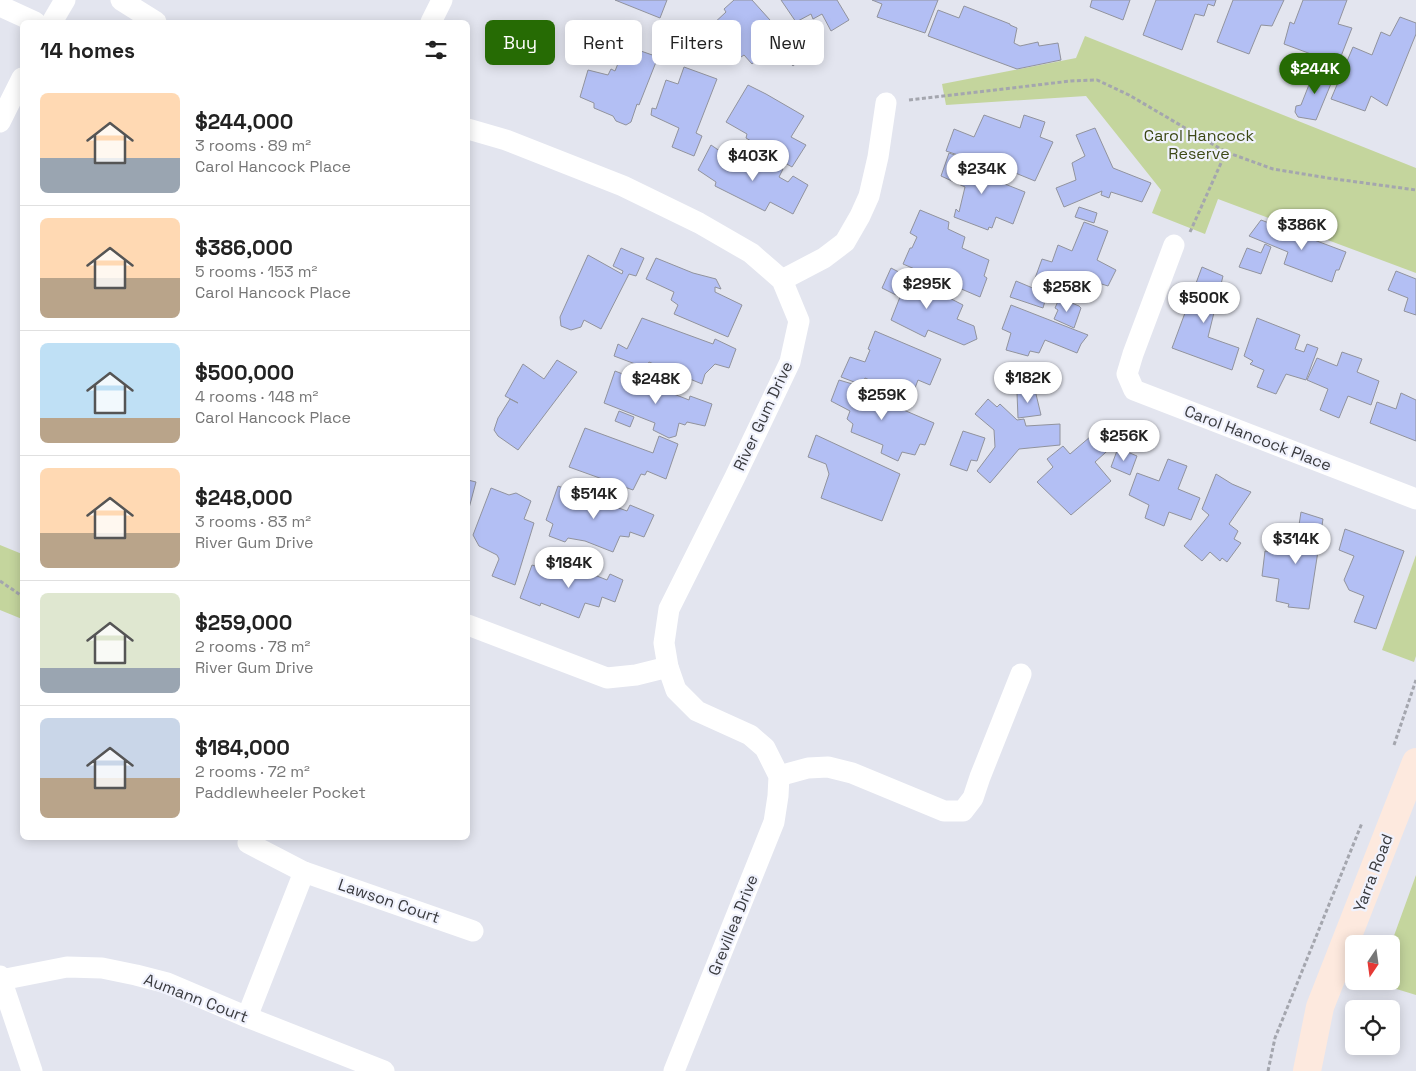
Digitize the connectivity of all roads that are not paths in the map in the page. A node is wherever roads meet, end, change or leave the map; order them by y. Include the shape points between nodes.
1 (65, 0) edge
2 (121, 0) edge
3 (442, 0) edge
4 (0, 6) edge
5 (31, 20) edge
6 (53, 20) edge
7 (153, 20) edge
8 (432, 20) edge
9 (20, 82) edge
10 (886, 103) road end
11 (0, 122) edge
12 (470, 130) edge
13 (1174, 245) road end
14 (782, 280) junction
15 (1416, 499) edge
16 (470, 626) edge
17 (668, 667) junction
18 (1021, 674) dead end
19 (1404, 757) edge
20 (779, 776) junction
21 (248, 842) dead end
22 (304, 872) junction
23 (474, 931) dead end
24 (1, 978) edge
25 (247, 1017) junction
26 (32, 1071) edge
27 (384, 1071) edge
28 (674, 1071) edge
29 (1307, 1071) edge

1 - 6 street
2 - 7 street
3 - 8 street
4 - 5 street
9 - 11 street
10 - 14 street via 869,196 845,242 824,258
12 - 14 street, River Gum Drive via 506,140 623,186 751,253
13 - 15 street, Carol Hancock Place via 1127,374 1134,390
14 - 17 street, River Gum Drive via 798,321 790,362 669,609 664,643
16 - 17 street via 607,678
17 - 20 street, River Gum Drive via 676,690 697,711 750,735 765,748
18 - 20 street via 973,798 963,811 944,811 852,773 828,767 808,768
19 - 29 main road, Yarra Road via 1320,1007
20 - 28 street, Grevillea Drive via 774,822
21 - 22 street, Lawson Court
22 - 23 street, Lawson Court
22 - 25 street
24 - 25 street, Aumann Court via 67,967 102,968 166,983
24 - 26 street
25 - 27 street, Aumann Court

